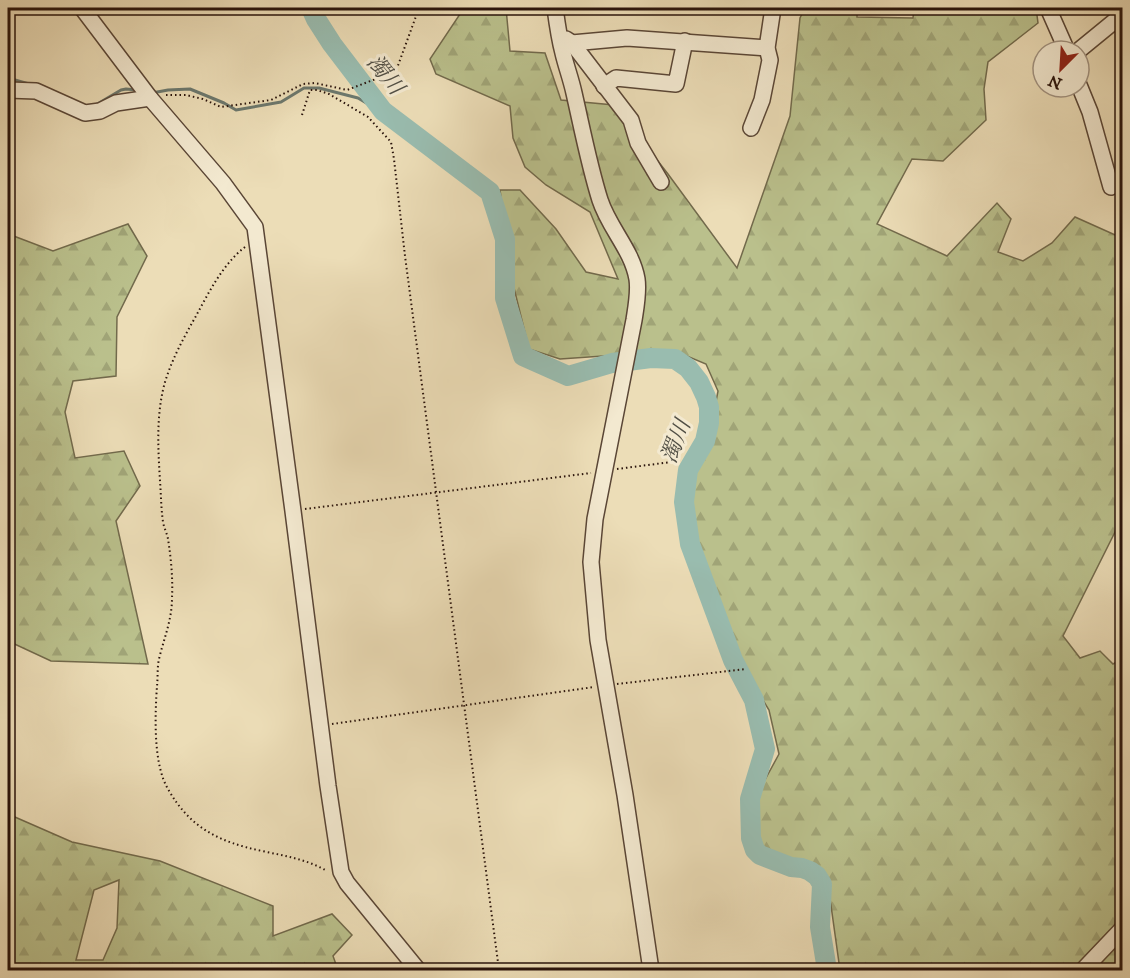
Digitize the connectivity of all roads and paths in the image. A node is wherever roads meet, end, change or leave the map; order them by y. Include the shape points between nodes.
1 (82, 8) edge
2 (419, 8) edge
3 (555, 8) edge
4 (773, 8) edge
5 (1048, 8) edge
6 (1122, 15) edge
7 (559, 33) junction
8 (1062, 39) edge
9 (1091, 40) edge
10 (685, 41) junction
11 (572, 43) junction
12 (766, 48) junction
13 (604, 86) junction
14 (8, 90) edge
15 (147, 93) junction
16 (1085, 99) edge
17 (302, 115) dead end
18 (751, 128) dead end
19 (661, 182) dead end
20 (1111, 187) dead end
21 (257, 242) junction
22 (679, 461) dead end
23 (604, 471) junction
24 (436, 492) junction
25 (293, 511) junction
26 (746, 669) dead end
27 (605, 685) junction
28 (464, 705) junction
29 (320, 726) junction
30 (343, 878) junction
31 (1122, 929) edge
32 (410, 967) edge
33 (499, 970) edge
34 (651, 970) edge
35 (1083, 970) edge

1 - 15 street
2 - 15 path via 396,70 390,76 347,90 303,84 271,100 220,107 186,95
3 - 7 street
4 - 12 street
5 - 8 street
6 - 9 street
7 - 11 street
7 - 23 street via 601,203 637,279 634,320
10 - 11 street via 627,38
10 - 12 street
10 - 13 street via 676,84 616,78
11 - 13 street
12 - 18 street via 770,60 762,100
13 - 19 street via 631,120 638,143
14 - 15 street via 36,91 85,112 100,111
15 - 21 street via 249,218
16 - 20 street
17 - 24 path via 310,90 317,90 368,117 391,142
21 - 25 street
21 - 30 path via 239,252 215,283 182,343 162,394 158,456 172,596 171,619 159,662 156,731 160,769 167,788 184,812 215,837 307,861
22 - 23 path
23 - 24 path
23 - 27 street via 591,562
24 - 25 path
24 - 28 path
25 - 29 street
26 - 27 path
27 - 28 path
27 - 34 street
28 - 29 path
28 - 33 path
29 - 30 street
30 - 32 street
31 - 35 street

